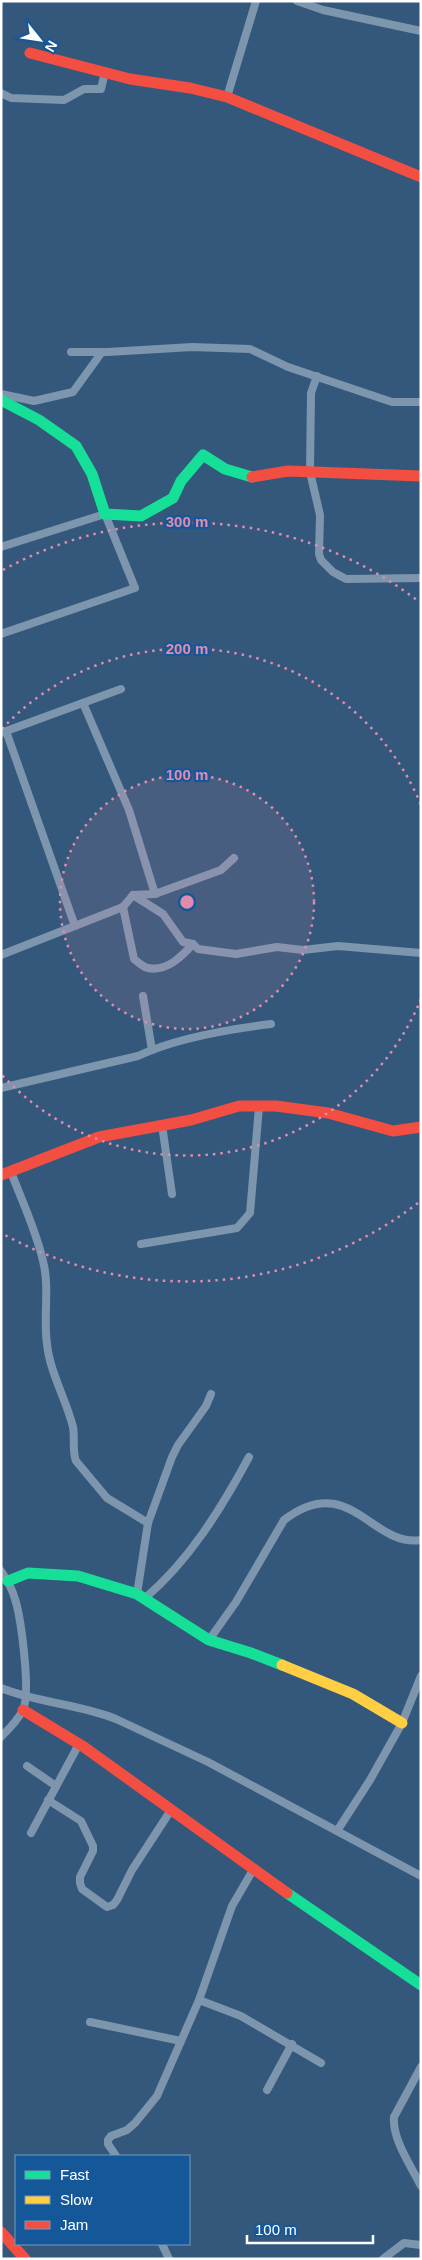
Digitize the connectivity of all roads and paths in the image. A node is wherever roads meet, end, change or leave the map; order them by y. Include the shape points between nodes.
1 (256, 1) edge
2 (297, 1) edge
3 (421, 31) edge
4 (30, 53) dead end
5 (104, 72) junction
6 (1, 93) edge
7 (227, 97) junction
8 (421, 178) edge
9 (72, 352) dead end
10 (102, 352) junction
11 (317, 376) junction
12 (1, 394) edge
13 (1, 400) edge
14 (421, 402) edge
15 (310, 472) junction
16 (421, 476) edge
17 (105, 514) junction
18 (1, 547) edge
19 (421, 578) edge
20 (1, 634) edge
21 (121, 689) dead end
22 (83, 703) junction
23 (4, 732) edge
24 (234, 858) dead end
25 (155, 894) junction
26 (133, 895) junction
27 (123, 907) junction
28 (75, 926) junction
29 (193, 944) junction
30 (421, 953) edge
31 (1, 955) edge
32 (143, 996) dead end
33 (271, 1024) dead end
34 (152, 1050) junction
35 (1, 1088) edge
36 (259, 1107) junction
37 (162, 1125) junction
38 (421, 1128) edge
39 (6, 1173) edge
40 (172, 1194) dead end
41 (142, 1244) dead end
42 (211, 1394) dead end
43 (249, 1457) dead end
44 (148, 1523) junction
45 (421, 1540) edge
46 (1, 1571) edge
47 (8, 1581) junction
48 (140, 1596) junction
49 (209, 1640) junction
50 (421, 1676) edge
51 (1, 1688) edge
52 (26, 1697) junction
53 (23, 1710) junction
54 (402, 1723) junction
55 (1, 1737) edge
56 (79, 1744) junction
57 (27, 1766) dead end
58 (56, 1786) junction
59 (48, 1800) junction
60 (171, 1810) junction
61 (337, 1831) junction
62 (31, 1833) dead end
63 (253, 1870) junction
64 (421, 1876) edge
65 (421, 1985) edge
66 (199, 2000) junction
67 (90, 2022) dead end
68 (181, 2041) junction
69 (292, 2044) junction
70 (321, 2063) dead end
71 (421, 2067) edge
72 (267, 2090) dead end
73 (115, 2155) edge
74 (421, 2186) edge
75 (1, 2232) edge
76 (162, 2245) edge
77 (421, 2245) edge
78 (25, 2259) edge
79 (169, 2259) edge
80 (383, 2259) edge

1 - 7 street
2 - 3 street via 323,10
4 - 5 street
5 - 6 street via 101,89 84,89 64,100 10,98
5 - 7 street
7 - 8 street
9 - 10 street
10 - 11 street via 192,347 250,350
10 - 12 street via 73,392 34,401
11 - 14 street via 392,402
11 - 15 street via 311,393
13 - 17 street via 39,420 76,446 92,474
15 - 16 street
15 - 17 street via 288,471 255,478 225,469 203,455 181,481 173,498 141,516
15 - 19 street via 320,514 319,554 326,566 346,579
17 - 18 street
17 - 20 street via 135,588
21 - 22 street
22 - 23 street
22 - 25 street via 129,810
23 - 28 street
24 - 25 street via 221,870
25 - 26 street
26 - 27 street
26 - 29 street via 163,914 183,942
27 - 28 street
27 - 29 street via 134,959 148,968 178,960
28 - 31 street
29 - 30 street via 198,949 236,954 278,947 303,950 338,946
32 - 34 street
33 - 34 street via 234,1029
34 - 35 street
36 - 37 street via 227,1108 191,1120
36 - 38 street via 328,1113 393,1131
36 - 41 street via 250,1213 237,1228
37 - 39 street via 100,1137
37 - 40 street
39 - 44 street via 34,1231 44,1261 47,1346 73,1428 73,1454 107,1498
42 - 44 street via 178,1445
43 - 48 street via 220,1510 170,1576
44 - 48 street
45 - 49 street via 402,1541 343,1507 324,1503 296,1512 284,1520 236,1602
46 - 47 street
47 - 48 street via 28,1573 78,1576
47 - 52 street via 16,1600
48 - 49 street
49 - 54 street via 344,1691
50 - 54 street
51 - 52 street
52 - 53 street
52 - 61 street via 116,1719 208,1762
53 - 55 street
53 - 56 street
54 - 61 street
56 - 58 street
56 - 60 street
57 - 58 street
58 - 59 street
59 - 60 street via 81,1821 93,1852 80,1883 82,1889 107,1907 117,1900 132,1870
59 - 62 street
60 - 63 street
61 - 64 street
63 - 65 street
63 - 66 street via 232,1906
66 - 68 street
66 - 69 street via 241,2016
67 - 68 street
68 - 73 street via 157,2096 135,2123 108,2140
69 - 70 street
69 - 72 street
71 - 74 street via 394,2117 401,2145
75 - 78 street
76 - 79 street
77 - 80 street via 404,2243

